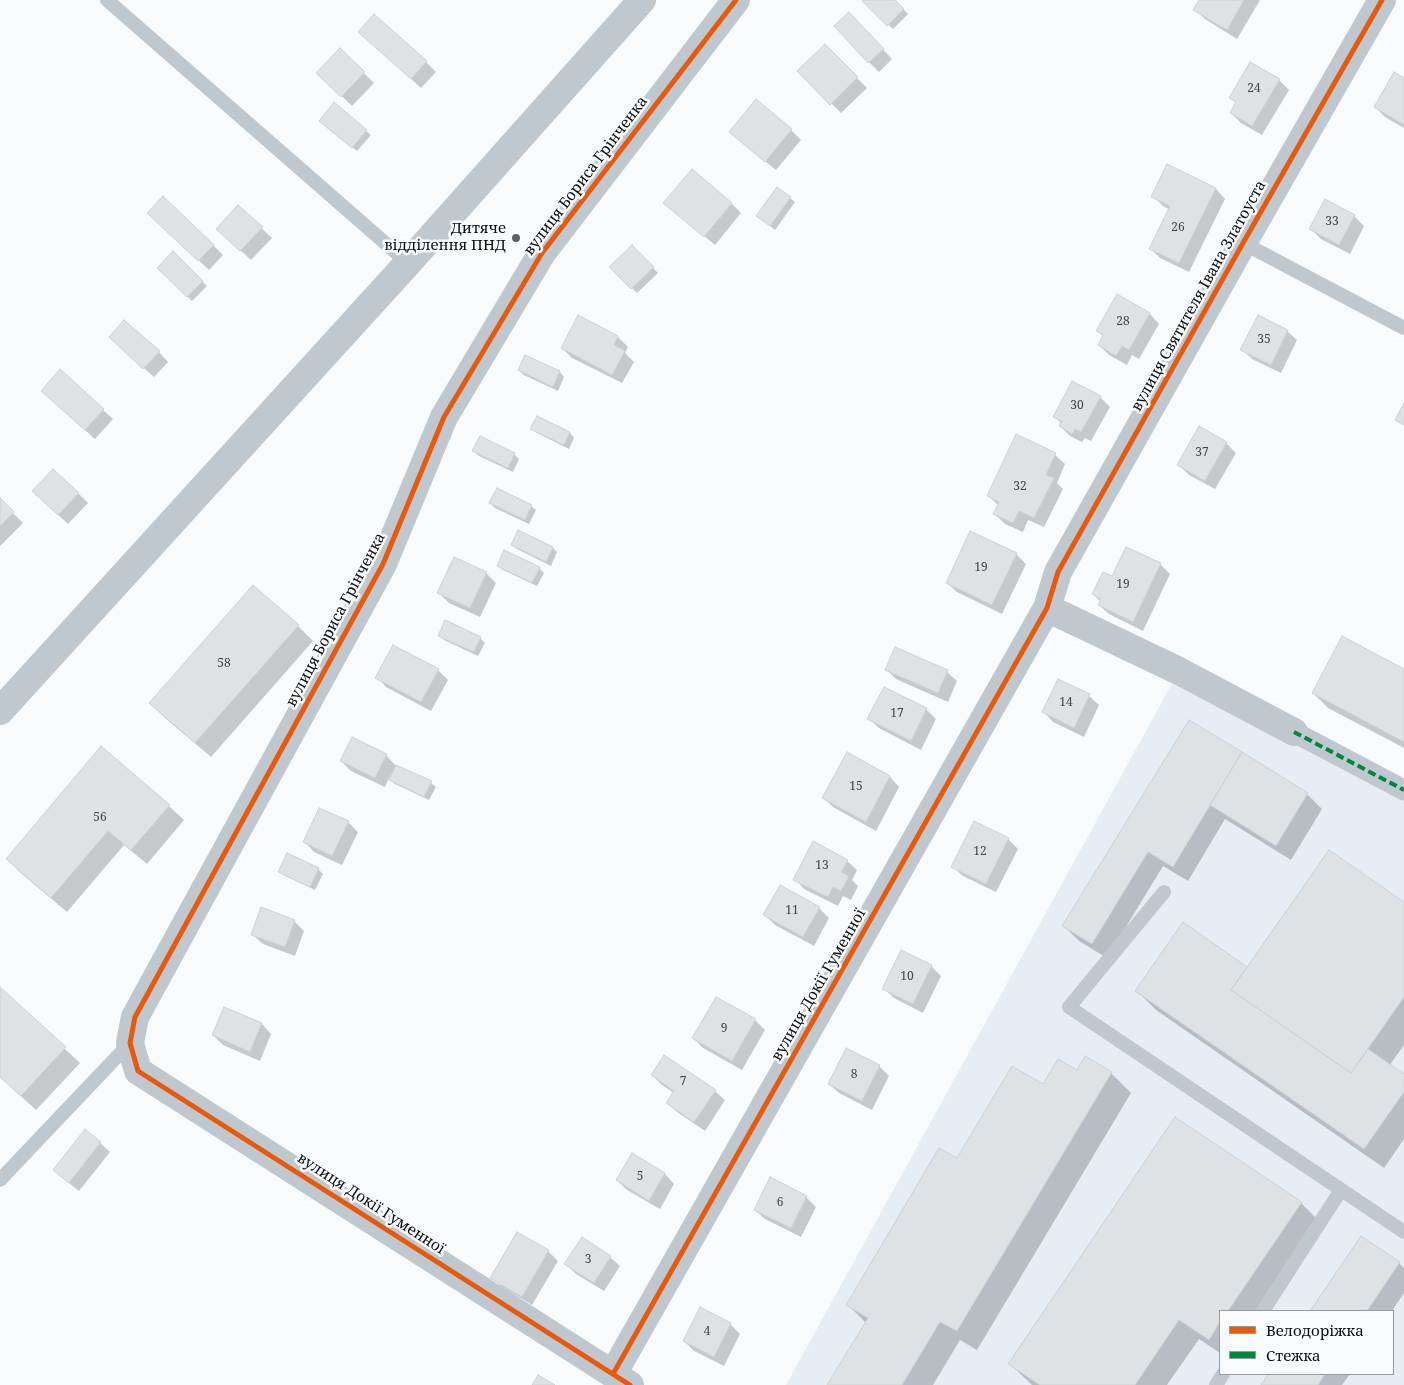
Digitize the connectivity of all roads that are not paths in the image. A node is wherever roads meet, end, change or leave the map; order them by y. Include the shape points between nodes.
1 (107, 0) edge
2 (642, 0) edge
3 (736, 0) edge
4 (1382, 0) edge
5 (1243, 243) junction
6 (408, 263) junction
7 (1404, 328) edge
8 (1047, 608) junction
9 (0, 711) edge
10 (1294, 732) joint
11 (1404, 790) edge
12 (1164, 892) dead end
13 (130, 1043) junction
14 (0, 1180) edge
15 (1340, 1190) junction
16 (1404, 1232) edge
17 (1264, 1310) edge
18 (622, 1380) edge

1 - 6 lane
2 - 6 street
3 - 13 street, вулиця Бориса Грінченка via 542,253 444,417 383,564 135,1017
4 - 5 street, вулиця Святителя Івана Златоуста
5 - 7 lane
5 - 8 street, вулиця Святителя Івана Златоуста via 1058,572
6 - 9 street
8 - 10 street via 1179,671
8 - 18 street, вулиця Докії Гуменної
10 - 11 street
12 - 15 lane via 1069,1007
13 - 14 lane
13 - 18 street, вулиця Докії Гуменної via 138,1071
15 - 16 lane
15 - 17 lane

